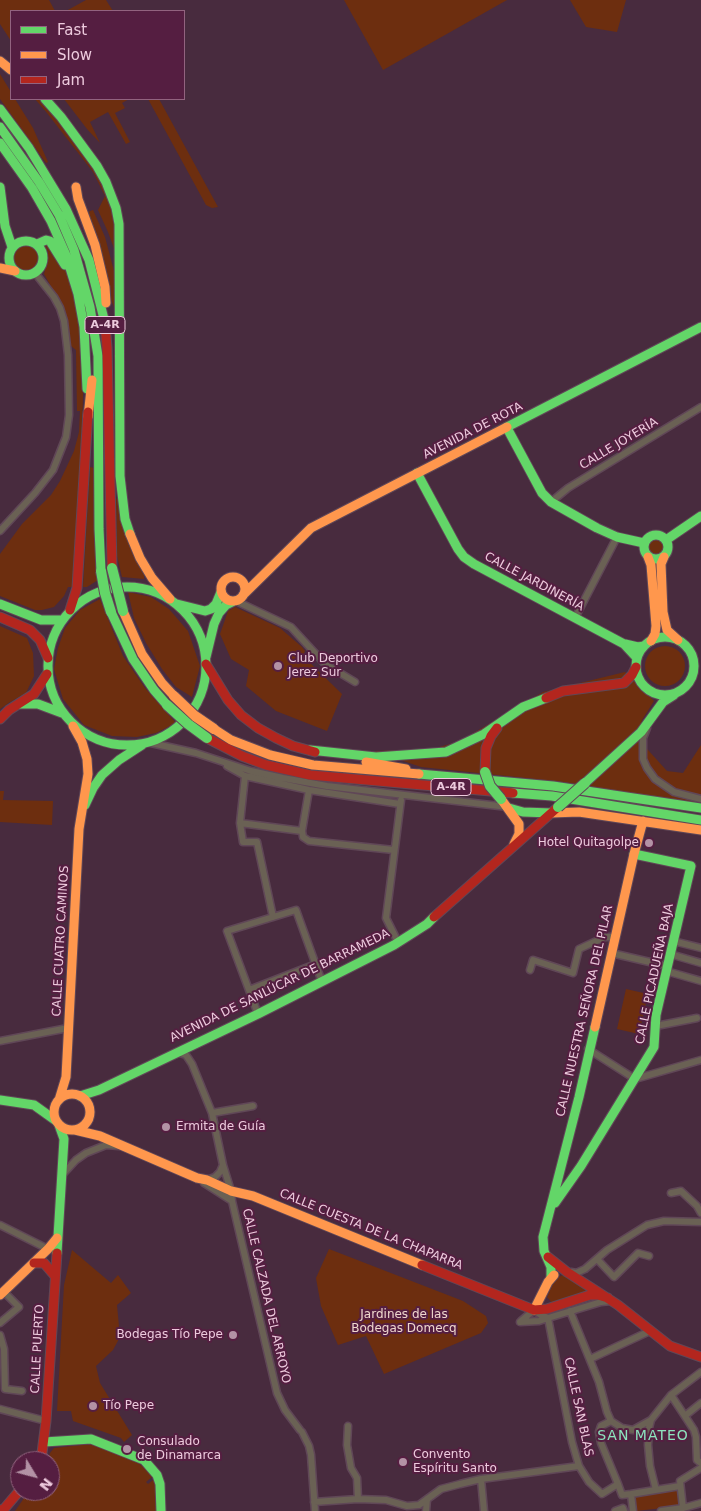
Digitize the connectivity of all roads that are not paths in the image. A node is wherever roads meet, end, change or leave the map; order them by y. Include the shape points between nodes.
1 (0, 61) edge
2 (10, 69) edge
3 (46, 100) edge
4 (0, 109) edge
5 (0, 127) edge
6 (0, 143) edge
7 (0, 187) edge
8 (76, 187) dead end
9 (37, 244) junction
10 (11, 249) junction
11 (0, 257) edge
12 (0, 268) edge
13 (15, 271) junction
14 (35, 273) junction
15 (73, 276) junction
16 (99, 325) junction
17 (701, 327) edge
18 (701, 407) edge
19 (88, 416) junction
20 (507, 428) junction
21 (418, 473) junction
22 (551, 502) junction
23 (701, 516) edge
24 (0, 531) edge
25 (617, 537) junction
26 (666, 540) junction
27 (644, 543) junction
28 (648, 557) junction
29 (664, 557) junction
30 (266, 572) junction
31 (239, 579) junction
32 (221, 592) junction
33 (240, 600) junction
34 (174, 602) junction
35 (0, 604) edge
36 (70, 610) junction
37 (0, 617) edge
38 (575, 618) junction
39 (62, 620) junction
40 (678, 640) junction
41 (648, 643) junction
42 (624, 644) junction
43 (696, 656) edge
44 (48, 658) junction
45 (206, 660) junction
46 (636, 663) junction
47 (46, 674) junction
48 (701, 674) edge
49 (356, 682) dead end
50 (689, 684) junction
51 (674, 694) junction
52 (20, 704) junction
53 (62, 713) junction
54 (0, 719) edge
55 (650, 720) junction
56 (72, 723) junction
57 (500, 723) junction
58 (147, 744) junction
59 (310, 750) junction
60 (213, 758) junction
61 (418, 774) junction
62 (244, 776) junction
63 (309, 790) junction
64 (401, 794) junction
65 (701, 799) edge
66 (400, 804) junction
67 (84, 806) junction
68 (509, 808) junction
69 (701, 808) edge
70 (555, 810) junction
71 (701, 820) edge
72 (643, 821) junction
73 (240, 822) junction
74 (302, 830) junction
75 (701, 830) edge
76 (510, 849) junction
77 (394, 850) junction
78 (634, 854) junction
79 (273, 917) junction
80 (615, 938) junction
81 (398, 942) junction
82 (673, 942) junction
83 (701, 948) edge
84 (612, 953) junction
85 (670, 954) junction
86 (701, 963) edge
87 (316, 964) junction
88 (667, 968) junction
89 (530, 970) dead end
90 (701, 981) edge
91 (322, 982) junction
92 (249, 990) junction
93 (258, 1014) junction
94 (698, 1018) dead end
95 (656, 1026) junction
96 (68, 1028) junction
97 (0, 1041) edge
98 (200, 1041) junction
99 (588, 1050) junction
100 (176, 1052) junction
101 (701, 1060) edge
102 (192, 1064) junction
103 (66, 1077) junction
104 (635, 1079) junction
105 (76, 1095) junction
106 (0, 1100) edge
107 (57, 1102) junction
108 (34, 1105) junction
109 (253, 1106) dead end
110 (212, 1112) junction
111 (57, 1123) junction
112 (70, 1133) junction
113 (122, 1146) junction
114 (564, 1156) junction
115 (586, 1158) junction
116 (223, 1165) junction
117 (61, 1176) junction
118 (202, 1179) junction
119 (671, 1193) dead end
120 (232, 1196) junction
121 (552, 1207) junction
122 (701, 1214) edge
123 (701, 1222) edge
124 (0, 1225) edge
125 (57, 1238) junction
126 (48, 1250) junction
127 (649, 1256) dead end
128 (548, 1257) junction
129 (596, 1259) junction
130 (34, 1263) junction
131 (585, 1269) junction
132 (566, 1272) junction
133 (55, 1276) junction
134 (551, 1278) junction
135 (586, 1283) junction
136 (2, 1293) edge
137 (590, 1295) junction
138 (541, 1297) junction
139 (610, 1300) junction
140 (581, 1307) junction
141 (534, 1310) junction
142 (570, 1311) junction
143 (549, 1313) junction
144 (0, 1323) edge
145 (650, 1331) junction
146 (0, 1335) edge
147 (701, 1357) edge
148 (590, 1359) junction
149 (701, 1372) edge
150 (22, 1391) dead end
151 (671, 1395) junction
152 (701, 1403) edge
153 (0, 1409) edge
154 (686, 1415) junction
155 (651, 1420) junction
156 (46, 1421) junction
157 (612, 1421) junction
158 (348, 1426) dead end
159 (44, 1442) junction
160 (43, 1451) edge
161 (701, 1463) edge
162 (579, 1466) junction
163 (701, 1468) edge
164 (481, 1479) junction
165 (618, 1484) junction
166 (680, 1486) junction
167 (656, 1490) junction
168 (630, 1494) junction
169 (358, 1499) junction
170 (427, 1499) junction
171 (314, 1502) junction
172 (701, 1502) edge
173 (684, 1508) junction
174 (675, 1510) edge
175 (161, 1511) edge
176 (315, 1511) edge
177 (426, 1511) edge
178 (484, 1511) edge
179 (615, 1511) edge
180 (624, 1511) edge
181 (633, 1511) edge
182 (661, 1511) edge

1 - 2 main road
3 - 34 main road via 97,166 116,208 119,224 120,476 124,511 140,558 152,578
4 - 16 main road, A-4R via 46,175 76,228 89,260
5 - 16 main road, A-4R via 59,215
6 - 15 main road via 32,188 57,234
7 - 10 main road
8 - 16 main road via 105,288 107,309
9 - 10 main road via 21,241
9 - 14 main road via 44,259
9 - 15 main road via 50,241
10 - 11 main road
10 - 13 main road via 9,262
12 - 13 main road
13 - 14 main road via 25,275
14 - 24 street via 54,297 64,321 69,415 66,437 53,470
15 - 19 main road via 84,327
16 - 19 main road
16 - 61 main road, A-4R, bridge via 108,376 112,568 132,636 162,683 195,716 246,746 291,761
16 - 71 main road, A-4R, bridge via 99,529 105,593 133,659 154,690 188,724 242,756 310,775 536,794
17 - 20 main road, AVENIDA DE ROTA
18 - 22 street, CALLE JOYERÍA via 568,488
19 - 36 main road via 76,588
20 - 21 main road, AVENIDA DE ROTA
20 - 22 main road via 542,493
21 - 30 main road, AVENIDA DE ROTA via 311,528
21 - 38 main road, CALLE JARDINERÍA via 464,557
22 - 25 main road
23 - 26 main road
25 - 27 main road
25 - 38 street
26 - 27 main road via 656,534
26 - 29 main road via 668,551
27 - 28 main road
28 - 29 main road via 656,560
28 - 41 main road via 656,626 655,634
29 - 40 main road via 664,618 668,630
30 - 31 main road, AVENIDA DE ROTA
30 - 33 main road, AVENIDA DE ROTA
31 - 32 main road via 227,579
31 - 33 main road via 244,585
32 - 33 main road via 225,599
32 - 34 main road via 216,604 205,611
33 - 45 main road, AVENIDA DE ROTA via 226,605 219,612
33 - 49 street via 291,627 325,664
34 - 36 main road via 144,588 113,587 82,600
34 - 45 main road via 196,628
35 - 39 main road via 42,620
36 - 39 main road
37 - 44 main road via 30,630 40,640
38 - 42 main road, CALLE JARDINERÍA
39 - 44 main road via 55,631
40 - 41 main road via 664,637
40 - 43 main road
41 - 42 main road, CALLE JARDINERÍA
41 - 46 main road
42 - 46 main road, CALLE JARDINERÍA
43 - 50 main road
44 - 47 main road
45 - 58 main road via 202,692 185,720
45 - 59 main road via 228,700 241,715 276,738
46 - 51 main road via 640,682 652,693
46 - 57 main road via 632,675 624,682 562,691 523,707
47 - 52 main road via 34,694
47 - 53 main road
48 - 50 main road
50 - 51 main road
51 - 55 main road, AVENIDA DE SANLÚCAR DE BARRAMEDA via 663,702
52 - 53 main road via 38,704
52 - 54 main road
53 - 56 main road
55 - 65 street via 642,749 647,768 655,779 674,792
55 - 70 main road, AVENIDA DE SANLÚCAR DE BARRAMEDA, bridge
56 - 58 main road via 92,737 115,744
56 - 67 main road, CALLE CUATRO CAMINOS via 87,758
57 - 59 main road via 470,742 446,752 376,757
57 - 68 main road, bridge via 486,748 485,772 490,786
58 - 60 street
58 - 67 main road, CALLE CUATRO CAMINOS via 119,760 102,775
59 - 61 main road via 402,767
60 - 62 street
60 - 64 street via 283,778
61 - 69 main road, A-4R via 553,786
62 - 63 street
62 - 73 street
63 - 66 street
63 - 74 street
64 - 66 street
64 - 68 street
66 - 77 street
67 - 96 main road, CALLE CUATRO CAMINOS via 79,829
68 - 70 main road via 523,812
68 - 76 main road via 520,829
70 - 72 main road
70 - 76 main road, AVENIDA DE SANLÚCAR DE BARRAMEDA
72 - 75 main road
72 - 78 main road, CALLE NUESTRA SEÑORA DEL PILAR
73 - 74 street
73 - 79 street via 243,842 257,842
74 - 77 street via 303,837 309,841
76 - 81 main road, AVENIDA DE SANLÚCAR DE BARRAMEDA via 427,924
77 - 81 street via 386,918
78 - 80 main road, CALLE NUESTRA SEÑORA DEL PILAR
78 - 82 main road, CALLE PICADUEÑA BAJA via 691,866
79 - 87 street via 296,910
79 - 92 street via 227,930
80 - 84 main road, CALLE NUESTRA SEÑORA DEL PILAR
80 - 89 street via 605,937 580,949 573,973 533,960
81 - 91 main road, AVENIDA DE SANLÚCAR DE BARRAMEDA
82 - 83 street
82 - 85 main road, CALLE PICADUEÑA BAJA
84 - 88 street
84 - 99 main road, CALLE NUESTRA SEÑORA DEL PILAR
85 - 86 street
85 - 88 main road, CALLE PICADUEÑA BAJA
87 - 91 street
87 - 92 street
88 - 90 street
88 - 95 main road, CALLE PICADUEÑA BAJA
91 - 93 main road, AVENIDA DE SANLÚCAR DE BARRAMEDA
92 - 93 street
93 - 98 main road, AVENIDA DE SANLÚCAR DE BARRAMEDA
94 - 95 street
95 - 104 main road, CALLE PICADUEÑA BAJA via 654,1047
96 - 97 street
96 - 103 main road, CALLE CUATRO CAMINOS
98 - 100 main road, AVENIDA DE SANLÚCAR DE BARRAMEDA
98 - 102 street via 192,1051
99 - 104 street
99 - 114 main road, CALLE NUESTRA SEÑORA DEL PILAR
100 - 102 street via 183,1053
100 - 105 main road, AVENIDA DE SANLÚCAR DE BARRAMEDA via 99,1090
101 - 104 street
102 - 110 street, CALLE CALZADA DEL ARROYO
103 - 105 main road, CALLE CUATRO CAMINOS
103 - 107 main road, CALLE CUATRO CAMINOS
104 - 115 main road, CALLE PICADUEÑA BAJA
105 - 107 main road via 67,1094
105 - 112 main road via 86,1100 90,1112 86,1124
106 - 108 main road
107 - 108 main road
107 - 111 main road via 53,1111
108 - 111 main road
109 - 110 street
110 - 116 street, CALLE CALZADA DEL ARROYO
111 - 112 main road
112 - 113 main road, CALLE CUESTA DE LA CHAPARRA via 87,1132
112 - 117 main road, CALLE PUERTO
113 - 117 street via 106,1145 86,1153
113 - 118 main road, CALLE CUESTA DE LA CHAPARRA
114 - 115 main road via 574,1164
114 - 121 main road, CALLE NUESTRA SEÑORA DEL PILAR
115 - 121 main road, CALLE PICADUEÑA BAJA
116 - 118 street via 215,1178
116 - 120 street, CALLE CALZADA DEL ARROYO
117 - 125 main road, CALLE PUERTO
118 - 120 main road, CALLE CUESTA DE LA CHAPARRA
119 - 122 street via 681,1191
120 - 141 main road, CALLE CUESTA DE LA CHAPARRA via 253,1196
120 - 171 street, CALLE CALZADA DEL ARROYO via 277,1393 309,1446
121 - 128 main road, CALLE PICADUEÑA BAJA via 543,1237
123 - 129 street via 664,1221 647,1225
124 - 126 street
125 - 126 main road
125 - 133 main road, CALLE PUERTO
126 - 130 main road
127 - 129 street via 638,1253 614,1277
128 - 132 main road
128 - 134 main road, CALLE PICADUEÑA BAJA
129 - 131 street
130 - 133 main road via 44,1263
130 - 136 main road
131 - 132 street via 576,1273
131 - 135 street
132 - 134 main road
132 - 135 main road
133 - 156 main road, CALLE PUERTO
134 - 138 main road
135 - 137 street
135 - 139 main road
136 - 144 street via 19,1307
137 - 139 main road
137 - 140 street
137 - 143 main road
138 - 141 main road
138 - 143 main road
139 - 140 street
139 - 145 main road
140 - 142 street
141 - 143 main road
141 - 143 street via 520,1322 539,1321
142 - 143 street
142 - 148 street
143 - 162 street, CALLE SAN BLAS
145 - 147 main road via 670,1346
145 - 148 street
146 - 150 street via 4,1349 5,1389
148 - 157 street
149 - 151 street
151 - 154 street
151 - 155 street
152 - 154 street
153 - 156 street
154 - 161 street via 694,1430 697,1460
155 - 157 street via 633,1430
155 - 167 street via 648,1446
156 - 159 main road, CALLE PUERTO
157 - 165 street via 601,1426 599,1432
158 - 169 street via 347,1445 351,1468 357,1478
159 - 160 main road, CALLE PUERTO
159 - 175 main road via 91,1439 144,1460 160,1484
162 - 164 street
162 - 165 street, CALLE SAN BLAS via 602,1494
163 - 166 street via 680,1481
164 - 170 street via 441,1489
164 - 178 street
165 - 168 street via 622,1495
166 - 167 street
166 - 173 street
167 - 168 street
168 - 181 street
169 - 170 street via 386,1500 407,1506 419,1505
169 - 171 street
170 - 177 street
171 - 176 street, CALLE CALZADA DEL ARROYO
172 - 173 street
173 - 174 street
174 - 182 street
179 - 180 street via 622,1508

